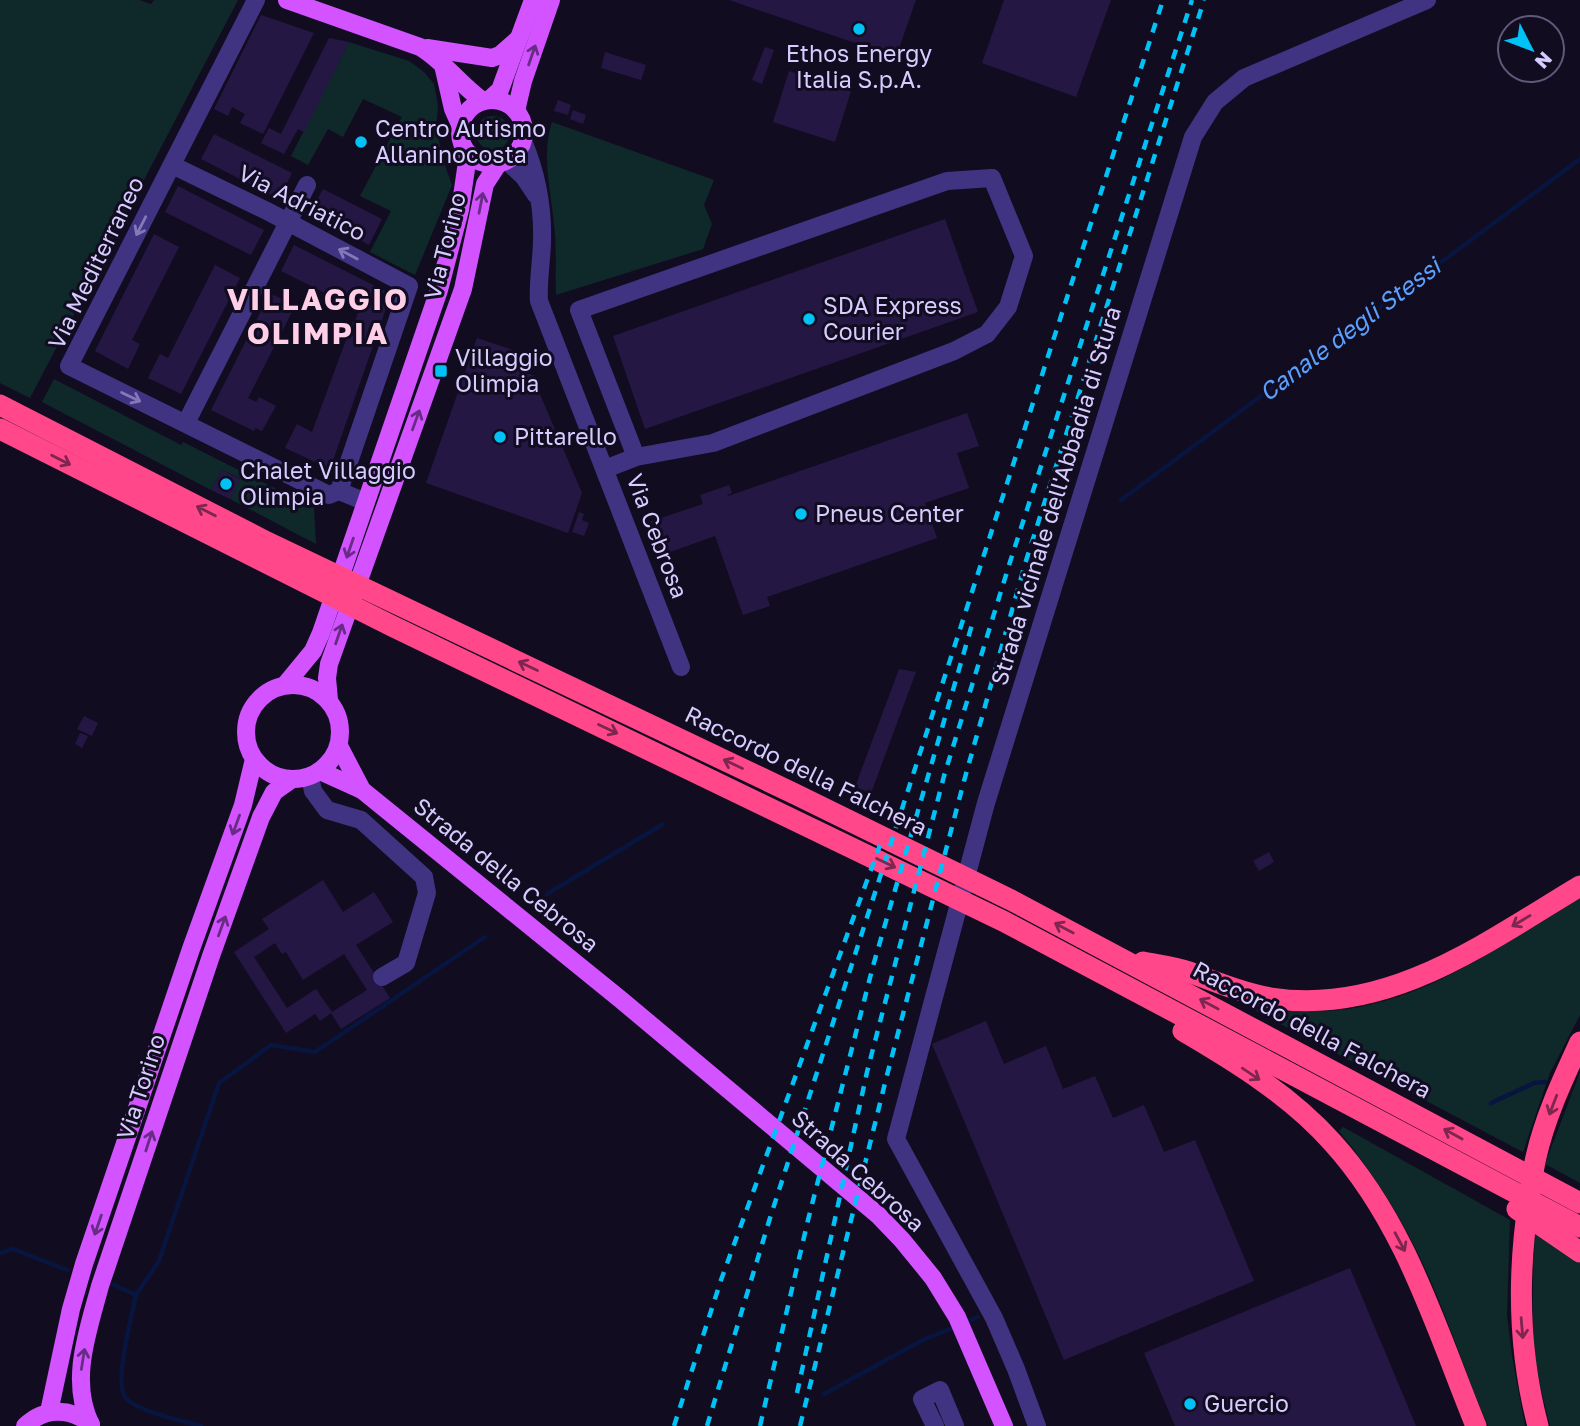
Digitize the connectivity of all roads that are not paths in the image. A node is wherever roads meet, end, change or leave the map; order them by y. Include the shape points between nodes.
1 (256, 0) edge
2 (287, 0) edge
3 (533, 0) edge
4 (551, 0) edge
5 (1427, 0) edge
6 (519, 38) junction
7 (420, 47) junction
8 (443, 65) junction
9 (486, 100) junction
10 (516, 111) junction
11 (460, 125) junction
12 (523, 141) junction
13 (468, 155) junction
14 (503, 163) junction
15 (172, 165) junction
16 (307, 185) dead end
17 (542, 204) junction
18 (289, 223) junction
19 (409, 286) joint
20 (0, 405) edge
21 (186, 424) junction
22 (0, 429) edge
23 (636, 457) junction
24 (605, 469) junction
25 (339, 491) junction
26 (366, 502) junction
27 (263, 551) junction
28 (681, 667) dead end
29 (285, 685) junction
30 (329, 700) junction
31 (339, 746) junction
32 (254, 759) junction
33 (315, 774) junction
34 (291, 780) junction
35 (362, 789) junction
36 (1580, 886) edge
37 (1049, 945) junction
38 (1117, 956) junction
39 (382, 977) dead end
40 (620, 999) joint
41 (1580, 1042) edge
42 (896, 1139) joint
43 (1508, 1185) junction
44 (1580, 1203) edge
45 (1545, 1217) junction
46 (1580, 1227) edge
47 (1580, 1252) edge
48 (49, 1412) junction
49 (92, 1425) edge
50 (25, 1426) edge
51 (935, 1426) edge
52 (955, 1426) edge
53 (1004, 1426) edge
54 (1037, 1426) edge
55 (1476, 1426) edge
56 (1538, 1426) edge

1 - 15 street, Via Mediterraneo
2 - 7 main road
3 - 6 main road
10 -> 4 main road
5 - 42 street, Strada vicinale dell'Abbadia di Stura via 1244,78 1215,103 1193,137 986,803
6 - 7 main road via 492,58
6 - 9 main road via 500,90
7 - 8 main road
8 - 9 main road via 470,92
8 - 11 main road
9 - 10 main road via 500,101
9 - 11 main road via 471,107
10 - 12 main road via 524,128
11 - 13 main road via 459,136
12 - 14 main road
12 - 17 street, Via Cebrosa
13 - 14 main road via 482,164
13 - 26 main road, Via Torino via 449,258
14 - 17 street via 524,177
30 -> 14 main road, Via Torino via 329,664 463,289 485,184
15 - 18 street, Via Adriatico
15 -> 21 street, Via Mediterraneo via 69,366
16 - 18 street
17 - 24 street, Via Cebrosa via 539,301
19 -> 18 street, Via Adriatico
18 - 21 street
19 - 25 street, Via Torino
27 -> 20 highway, Raccordo della Falchera
21 - 25 street, Via Mediterraneo via 329,495
22 -> 27 highway, Raccordo della Falchera
23 - 23 street via 713,443 954,351 987,334 1008,307 1024,257 992,178 947,181 579,310
23 - 24 street
24 - 28 street, Via Cebrosa
25 - 26 street, Via Mediterraneo
26 -> 29 main road, Via Torino via 313,651
27 -> 37 highway, Raccordo della Falchera via 392,626
38 -> 27 highway, Raccordo della Falchera via 1012,900 399,605
29 - 30 main road via 309,687
29 - 32 main road via 273,689 252,709 246,736
30 - 31 main road via 340,723
31 - 33 main road via 328,765
31 - 35 main road, Strada della Cebrosa
32 - 34 main road via 275,776
32 -> 48 main road, Via Torino via 243,805 85,1264
33 - 34 main road
33 - 35 main road, Strada della Cebrosa
33 - 39 street via 313,791 327,810 361,820 424,877 427,893 406,963
49 -> 34 main road, Via Torino via 84,1410 80,1380 100,1286 261,817 274,792
35 - 40 main road, Strada della Cebrosa
36 -> 38 highway via 1450,963 1402,985 1352,998 1299,1001 1269,997 1187,971
37 - 43 highway, Raccordo della Falchera
37 -> 55 highway via 1131,1002 1255,1076 1331,1140 1370,1192 1407,1256
43 -> 38 highway, Raccordo della Falchera
40 - 53 main road, Strada Cebrosa via 902,1240 957,1317
41 -> 56 highway via 1536,1157 1523,1241 1520,1312
42 - 54 street, Strada Cebrosa via 994,1318
43 - 44 highway, Raccordo della Falchera via 1549,1186
43 - 45 highway
45 - 46 highway
45 - 47 highway
48 - 49 main road via 74,1414
48 - 50 main road
51 - 52 street via 922,1399 940,1390

